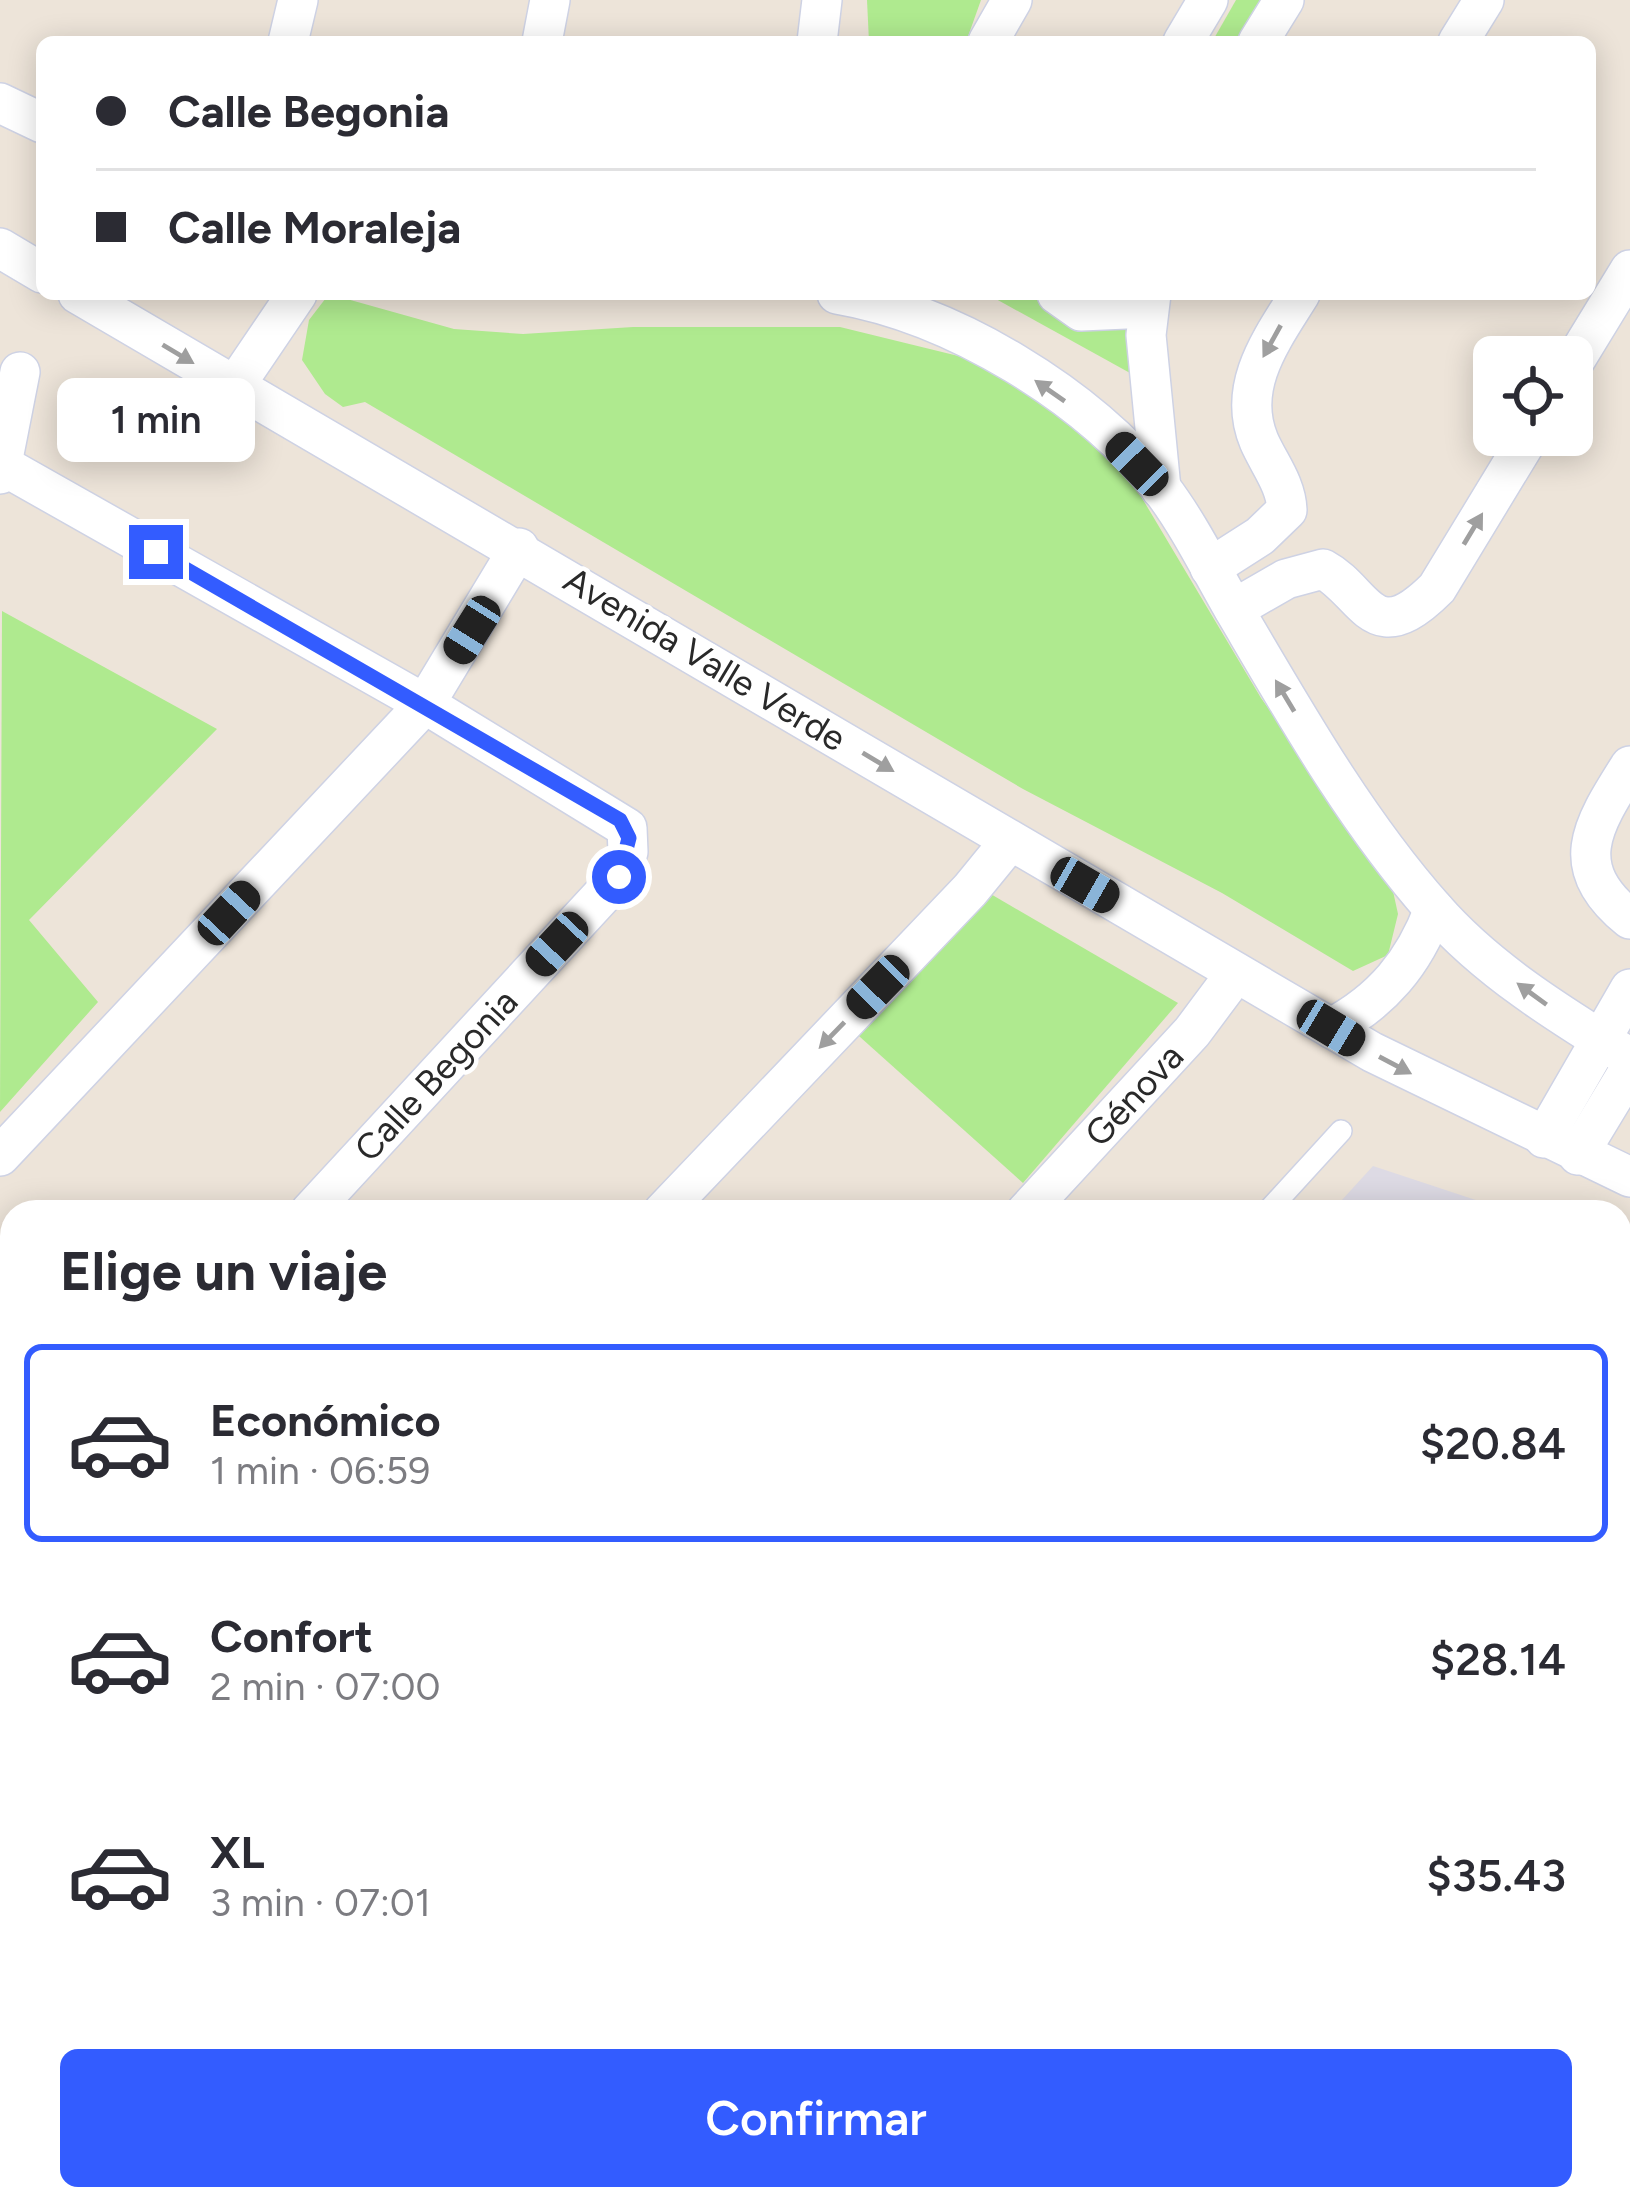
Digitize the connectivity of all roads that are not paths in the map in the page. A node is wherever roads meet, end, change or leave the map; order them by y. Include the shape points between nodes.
1 (298, 0) edge
2 (550, 0) edge
3 (823, 0) edge
4 (1012, 0) edge
5 (1208, 0) edge
6 (1284, 0) edge
7 (1484, 0) edge
8 (289, 36) edge
9 (543, 36) edge
10 (818, 36) edge
11 (991, 36) edge
12 (1187, 36) edge
13 (1262, 36) edge
14 (1462, 36) edge
15 (0, 103) edge
16 (36, 120) edge
17 (0, 248) edge
18 (36, 269) edge
19 (1630, 270) edge
20 (87, 300) edge
21 (293, 300) edge
22 (872, 300) edge
23 (1066, 300) edge
24 (1296, 300) edge
25 (1149, 301) edge
26 (1590, 336) edge
27 (20, 372) dead end
28 (234, 387) junction
29 (1517, 456) edge
30 (1, 470) edge
31 (1161, 489) junction
32 (519, 548) junction
33 (1210, 568) junction
34 (1234, 609) junction
35 (425, 704) junction
36 (1630, 766) edge
37 (1010, 841) junction
38 (1433, 909) junction
39 (1630, 919) edge
40 (1236, 973) junction
41 (1630, 988) edge
42 (1331, 1028) junction
43 (1615, 1049) edge
44 (1630, 1070) edge
45 (1341, 1131) dead end
46 (1561, 1146) junction
47 (0, 1156) edge
48 (1630, 1178) edge
49 (321, 1200) edge
50 (674, 1200) edge
51 (1037, 1200) edge
52 (1279, 1200) edge

1 - 8 street
2 - 9 street
3 - 10 street
4 - 11 street
5 - 12 street
6 - 13 street
7 - 14 street
15 - 16 street
17 - 18 street
19 - 26 street
20 -> 28 street, Avenida Valle Verde
21 - 28 street
31 -> 22 street via 1114,440 1013,365
23 - 25 street via 1081,310
24 -> 33 street via 1252,391 1258,438 1285,491 1284,518
25 - 31 street
27 - 30 street
28 - 32 street, Avenida Valle Verde
34 -> 29 street via 1323,568 1361,609 1390,616 1421,604
30 - 35 street
31 - 33 street
32 - 35 street
32 -> 37 street, Avenida Valle Verde
33 - 34 street
38 -> 34 street via 1316,747
35 - 47 street
35 - 49 street, Calle Begonia via 620,820 629,838 619,877
36 - 39 street via 1599,820 1590,863 1603,898
37 - 40 street, Avenida Valle Verde
37 -> 50 street
38 - 42 street via 1402,971
43 -> 38 street via 1531,994
40 - 42 street, Avenida Valle Verde
40 - 51 street, Génova
41 - 43 street
42 -> 46 street, Avenida Valle Verde
43 - 46 street
44 - 46 street
45 - 52 lane
46 - 48 street, Avenida Valle Verde

